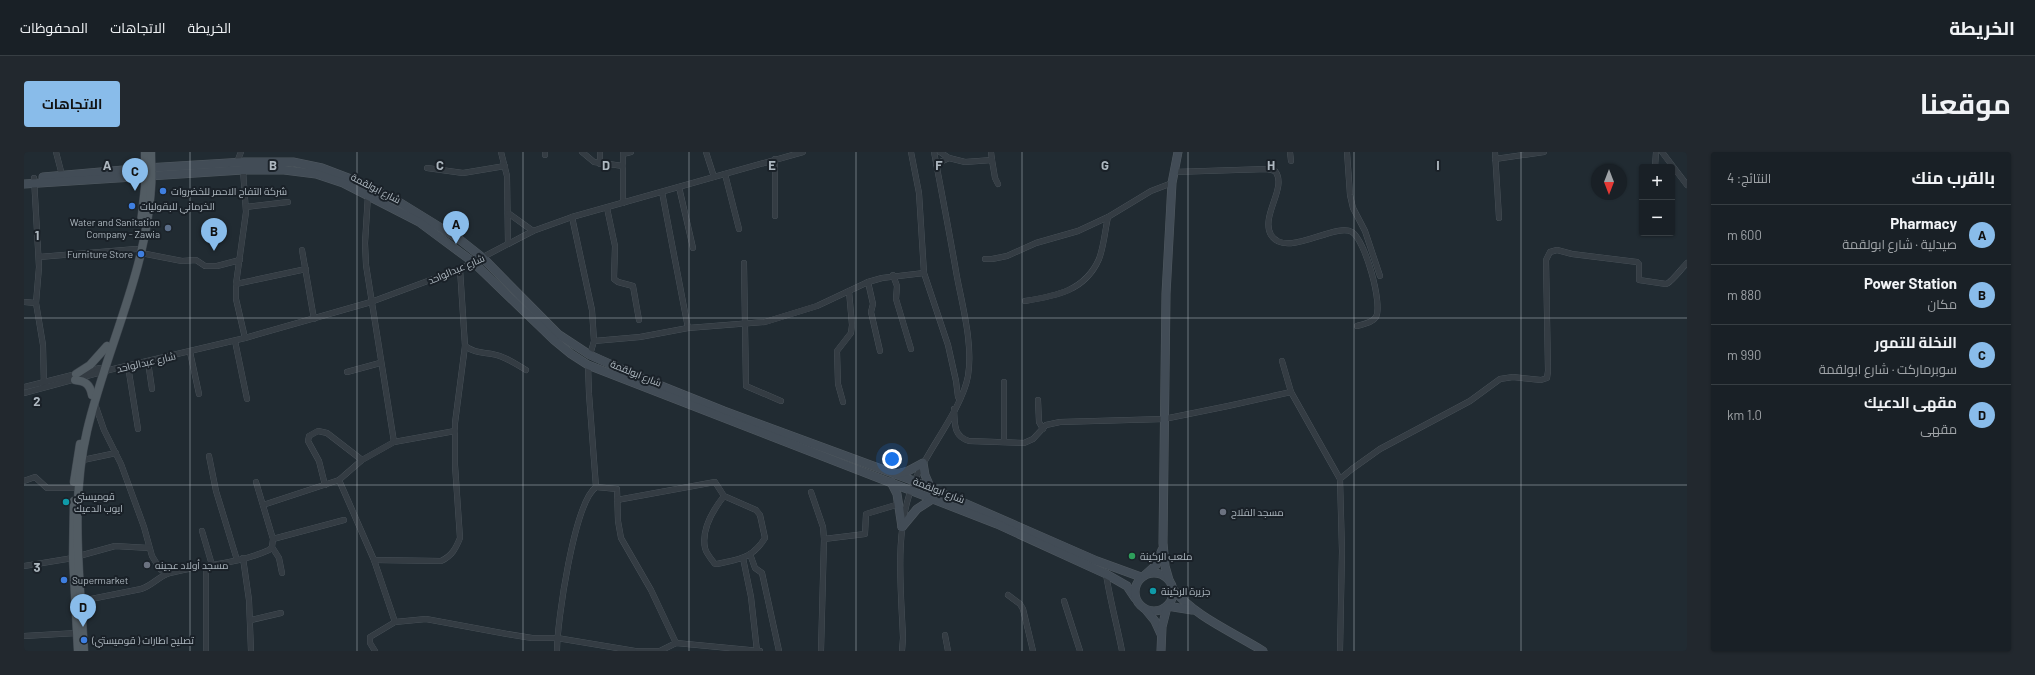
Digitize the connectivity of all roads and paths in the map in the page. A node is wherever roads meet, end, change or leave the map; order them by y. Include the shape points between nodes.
1 (56, 152) edge
2 (145, 152) edge
3 (151, 152) edge
4 (241, 152) edge
5 (501, 152) edge
6 (582, 152) edge
7 (600, 152) edge
8 (631, 152) edge
9 (706, 152) edge
10 (803, 152) edge
11 (911, 152) edge
12 (934, 152) edge
13 (940, 152) edge
14 (991, 152) edge
15 (1178, 152) edge
16 (1290, 152) edge
17 (1347, 152) edge
18 (1495, 152) edge
19 (1544, 152) edge
20 (1656, 152) edge
21 (1662, 152) edge
22 (795, 153) edge
23 (949, 158) junction
24 (1495, 158) junction
25 (775, 159) junction
26 (992, 160) junction
27 (1291, 161) dead end
28 (237, 162) junction
29 (600, 164) junction
30 (936, 164) junction
31 (1655, 164) edge
32 (505, 166) junction
33 (623, 166) junction
34 (427, 168) dead end
35 (243, 170) junction
36 (149, 172) junction
37 (1174, 172) junction
38 (725, 174) junction
39 (62, 175) junction
40 (714, 177) junction
41 (24, 179) edge
42 (34, 181) junction
43 (1172, 183) junction
44 (24, 184) edge
45 (998, 184) dead end
46 (1687, 185) edge
47 (679, 187) junction
48 (662, 192) junction
49 (368, 195) junction
50 (288, 202) dead end
51 (623, 203) junction
52 (246, 206) junction
53 (606, 208) junction
54 (508, 213) junction
55 (775, 216) dead end
56 (572, 217) junction
57 (1108, 217) junction
58 (1499, 218) dead end
59 (739, 229) dead end
60 (533, 231) junction
61 (508, 244) junction
62 (693, 248) dead end
63 (302, 250) dead end
64 (138, 251) junction
65 (39, 257) junction
66 (483, 258) junction
67 (985, 259) dead end
68 (240, 260) junction
69 (473, 262) junction
70 (744, 263) dead end
71 (1687, 263) edge
72 (306, 269) junction
73 (460, 269) junction
74 (924, 273) junction
75 (893, 275) junction
76 (1380, 276) dead end
77 (868, 282) junction
78 (236, 284) junction
79 (849, 291) junction
80 (1025, 300) dead end
81 (24, 302) edge
82 (371, 302) junction
83 (36, 303) junction
84 (314, 319) junction
85 (639, 320) dead end
86 (744, 325) junction
87 (1357, 326) dead end
88 (688, 328) junction
89 (245, 338) junction
90 (235, 341) junction
91 (594, 341) junction
92 (107, 346) junction
93 (465, 346) junction
94 (911, 349) dead end
95 (880, 351) dead end
96 (190, 352) junction
97 (590, 355) junction
98 (1282, 361) dead end
99 (148, 362) junction
100 (380, 363) junction
101 (588, 365) junction
102 (128, 366) junction
103 (526, 370) dead end
104 (104, 371) junction
105 (347, 372) dead end
106 (75, 377) junction
107 (1004, 382) dead end
108 (44, 385) junction
109 (24, 387) edge
110 (152, 389) dead end
111 (1291, 392) junction
112 (24, 393) edge
113 (199, 394) dead end
114 (92, 395) junction
115 (247, 399) dead end
116 (958, 400) junction
117 (1038, 400) dead end
118 (782, 401) dead end
119 (843, 402) dead end
120 (94, 404) junction
121 (954, 409) junction
122 (1164, 419) junction
123 (1043, 428) junction
124 (138, 429) dead end
125 (455, 431) junction
126 (394, 442) junction
127 (1004, 442) junction
128 (116, 453) junction
129 (209, 456) dead end
130 (83, 460) junction
131 (362, 460) junction
132 (923, 463) junction
133 (896, 474) junction
134 (339, 480) junction
135 (1340, 480) junction
136 (24, 481) edge
137 (256, 482) dead end
138 (891, 482) junction
139 (325, 485) junction
140 (913, 485) junction
141 (596, 487) junction
142 (74, 488) junction
143 (931, 489) junction
144 (811, 492) dead end
145 (724, 496) junction
146 (934, 498) junction
147 (618, 500) junction
148 (899, 504) junction
149 (263, 505) junction
150 (344, 520) dead end
151 (902, 527) junction
152 (202, 531) dead end
153 (273, 539) junction
154 (824, 539) junction
155 (1163, 544) junction
156 (272, 547) junction
157 (149, 548) junction
158 (750, 554) junction
159 (76, 557) junction
160 (243, 558) junction
161 (743, 558) junction
162 (237, 560) junction
163 (374, 560) junction
164 (24, 566) edge
165 (209, 566) junction
166 (282, 573) dead end
167 (166, 574) junction
168 (1106, 574) junction
169 (1143, 576) junction
170 (1169, 580) junction
171 (1173, 589) junction
172 (1008, 595) dead end
173 (1135, 598) junction
174 (81, 601) junction
175 (1064, 601) dead end
176 (1167, 606) junction
177 (1146, 610) junction
178 (281, 613) dead end
179 (1199, 613) junction
180 (251, 620) junction
181 (395, 622) junction
182 (77, 633) junction
183 (945, 635) dead end
184 (24, 636) edge
185 (557, 638) junction
186 (1162, 638) junction
187 (676, 643) junction
188 (78, 651) edge
189 (84, 651) edge
190 (206, 651) edge
191 (251, 651) edge
192 (375, 651) edge
193 (557, 651) edge
194 (637, 651) edge
195 (757, 651) edge
196 (760, 651) edge
197 (779, 651) edge
198 (821, 651) edge
199 (902, 651) edge
200 (948, 651) edge
201 (1033, 651) edge
202 (1080, 651) edge
203 (1122, 651) edge
204 (1162, 651) edge
205 (1263, 651) edge
206 (1340, 651) edge

1 - 39 street
2 - 36 main road
3 - 36 main road
4 - 28 street
5 - 32 street
6 - 29 street
7 - 29 street
8 - 33 street via 624,154
9 - 40 street
10 - 22 street, شارع عبدالواحد
11 - 74 street via 920,193
12 - 30 street
13 - 23 street
14 - 26 street
15 - 37 street
16 - 27 street
17 - 76 street via 1353,208 1364,226
18 - 24 street
19 - 24 street
20 - 31 street
21 - 46 street
22 - 25 street, شارع عبدالواحد
23 - 26 street via 965,162
23 - 30 street
24 - 58 street
25 - 38 street, شارع عبدالواحد
25 - 55 street
26 - 45 street
28 - 36 street, شارع ابولقمة
28 - 66 street, شارع ابولقمة via 293,162 352,178 431,220
29 - 33 street
30 - 116 street via 969,356 967,378
32 - 34 street via 463,173
32 - 54 street
33 - 51 street
35 - 36 street, شارع ابولقمة
35 - 49 street, شارع ابولقمة via 284,170 316,174
35 - 52 street
36 - 39 street
36 - 42 street
36 - 64 main road via 150,200
37 - 43 street
37 - 87 street via 1267,169 1275,171 1279,175 1279,183 1269,228 1275,239 1286,242 1303,241 1337,230 1352,232 1360,240 1371,268 1378,309 1376,317 1369,323
38 - 40 street, شارع عبدالواحد
38 - 59 street
39 - 42 street
40 - 47 street, شارع عبدالواحد
41 - 42 street
42 - 44 street
42 - 65 street
43 - 57 street via 1151,191
43 - 122 street via 1166,294
47 - 48 street, شارع عبدالواحد
47 - 62 street
48 - 51 street, شارع عبدالواحد
48 - 88 street
49 - 69 street, شارع ابولقمة via 420,222
49 - 82 street via 365,254
50 - 52 street
51 - 53 street, شارع عبدالواحد
52 - 68 street
53 - 56 street, شارع عبدالواحد
53 - 85 street via 614,246 614,279 634,286
54 - 60 street
54 - 61 street
56 - 60 street, شارع عبدالواحد
56 - 91 street via 589,296
57 - 67 street via 1078,231 1036,243 1007,256
57 - 80 street via 1099,258 1091,273 1075,287 1056,296
60 - 61 street, شارع عبدالواحد
61 - 66 street, شارع عبدالواحد
63 - 72 street
64 - 65 street
64 - 68 street via 182,261 196,260 205,266 221,266
64 - 92 main road
64 - 104 main road via 133,283
65 - 83 street
66 - 69 street, شارع عبدالواحد
66 - 97 street, شارع ابولقمة via 558,334
68 - 78 street
69 - 73 street, شارع عبدالواحد
69 - 101 street, شارع ابولقمة via 554,340
70 - 86 street
71 - 135 street via 1670,283 1666,284 1639,280 1637,262 1552,250 1546,260 1547,378 1500,379 1470,401 1380,449
72 - 78 street
72 - 84 street
73 - 82 street, شارع عبدالواحد
73 - 93 street
74 - 75 street
74 - 116 street via 948,345
75 - 77 street
75 - 94 street via 897,286 896,299
77 - 79 street
77 - 95 street
78 - 89 street via 236,299
79 - 86 street via 802,312
79 - 119 street via 851,333 837,351 838,384
81 - 83 street
82 - 84 street, شارع عبدالواحد
82 - 100 street
83 - 108 street via 43,345
84 - 89 street, شارع عبدالواحد
86 - 88 street
86 - 118 street via 746,386
88 - 91 street via 640,337
89 - 90 street, شارع عبدالواحد
90 - 96 street, شارع عبدالواحد
90 - 115 street
91 - 97 street
92 - 104 main road
92 - 106 main road
93 - 103 street via 473,351 510,360
93 - 125 street
96 - 99 street, شارع عبدالواحد
96 - 113 street
97 - 133 street, شارع ابولقمة via 710,405
98 - 111 street
99 - 102 street, شارع عبدالواحد
99 - 110 street
100 - 105 street
100 - 126 street
101 - 138 street, شارع ابولقمة
101 - 141 street
102 - 104 street, شارع عبدالواحد
102 - 124 street
104 - 106 street, شارع عبدالواحد
104 - 114 main road
104 - 120 main road
106 - 108 street, شارع عبدالواحد
106 - 114 main road via 89,385
107 - 127 street
108 - 109 street
108 - 112 street
111 - 122 street
111 - 135 street
114 - 142 main road via 80,443
116 - 121 street
117 - 123 street via 1039,422
120 - 128 street
120 - 130 main road
121 - 127 street via 956,432 962,439
121 - 132 street
122 - 123 street via 1076,420
122 - 155 street
123 - 127 street via 1034,440 1024,443
125 - 126 street
125 - 163 street via 455,465 461,528 456,549 448,558 441,561
126 - 131 street
128 - 130 street
128 - 157 street via 144,526
129 - 162 street via 216,491
130 - 159 main road
131 - 134 street
131 - 139 street via 327,433 318,431 309,436 308,441 319,461
132 - 133 street
132 - 140 street
132 - 143 street
133 - 140 street, شارع ابولقمة
134 - 139 street
134 - 163 street
135 - 206 street
136 - 142 street via 35,477 47,488
137 - 149 street
138 - 140 street, شارع ابولقمة
138 - 148 street
139 - 149 street
140 - 143 street, شارع ابولقمة
140 - 146 street, شارع ابولقمة
140 - 151 street
141 - 147 street via 616,489
141 - 185 street via 588,495 572,545
142 - 159 main road
143 - 169 street, شارع ابولقمة via 1103,564
144 - 154 street via 823,527
145 - 147 street via 718,484 712,482
145 - 158 street via 756,510 760,515 765,538 757,551
145 - 161 street via 713,510 708,522 704,537 705,549 715,564
146 - 151 street via 917,509
146 - 168 street, شارع ابولقمة
147 - 187 street via 618,521 624,544 651,590
148 - 151 street
148 - 154 street via 866,514 865,534
149 - 153 street
150 - 153 street
151 - 199 street
152 - 165 street
153 - 156 street
154 - 198 street
155 - 169 street via 1156,565
155 - 170 street
156 - 160 street
156 - 166 street via 279,558
157 - 159 street via 116,546
157 - 167 street via 155,563
158 - 161 street
158 - 197 street via 755,568 762,574
159 - 164 street
159 - 174 main road
159 - 182 main road
160 - 162 street
160 - 180 street
161 - 195 street via 751,597
162 - 165 street
163 - 181 street
165 - 167 street
165 - 190 street
167 - 174 street via 155,583 141,589
168 - 173 street, شارع ابولقمة via 1127,586
168 - 203 street
169 - 170 street via 1158,573
169 - 173 street via 1135,586
170 - 171 street
171 - 176 street via 1172,598
171 - 179 street
172 - 201 street via 1023,609
173 - 177 street
174 - 189 main road
175 - 202 street
176 - 177 street via 1157,611
176 - 179 street
176 - 186 street
177 - 186 street via 1158,625
178 - 180 street
179 - 205 street
180 - 191 street
181 - 185 street via 426,619 532,638
181 - 192 street via 370,637 370,643
182 - 184 street
182 - 188 main road
183 - 200 street
185 - 193 street
185 - 194 street
186 - 204 street
187 - 194 street via 660,651
187 - 195 street
195 - 196 street

